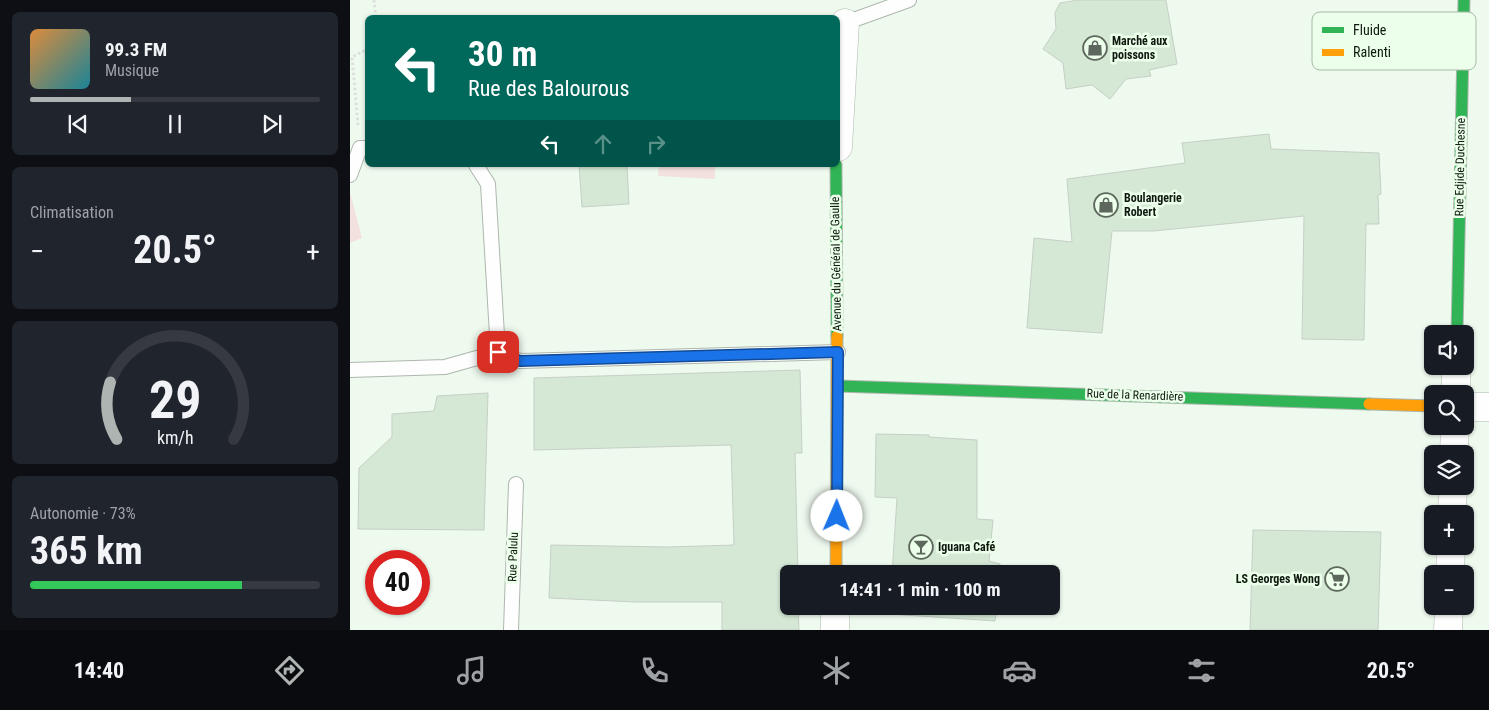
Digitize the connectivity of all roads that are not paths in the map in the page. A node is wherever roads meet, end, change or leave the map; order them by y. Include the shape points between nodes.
1 (909, 0) edge
2 (845, 23) joint
3 (1463, 70) edge
4 (840, 112) edge
5 (364, 148) edge
6 (477, 167) edge
7 (836, 167) edge
8 (350, 175) edge
9 (1457, 325) edge
10 (498, 352) junction
11 (838, 352) junction
12 (350, 370) edge
13 (838, 386) junction
14 (1424, 406) edge
15 (1474, 407) edge
16 (1489, 407) edge
17 (516, 484) dead end
18 (836, 565) edge
19 (835, 615) edge
20 (1449, 615) edge
21 (511, 630) edge
22 (835, 630) edge
23 (1448, 630) edge

1 - 2 lane
2 - 4 street
3 - 9 street, Rue Edjide Duchesne
5 - 8 lane
6 - 10 lane via 488,184
7 - 11 street, Avenue du Général de Gaulle
10 - 11 lane via 520,361
10 - 12 lane via 445,367
11 - 13 street, Avenue du Général de Gaulle
13 - 14 street, Rue de la Renardière
13 - 18 street, Avenue du Général de Gaulle
15 - 16 street
17 - 21 lane, Rue Palulu
19 - 22 street
20 - 23 street

